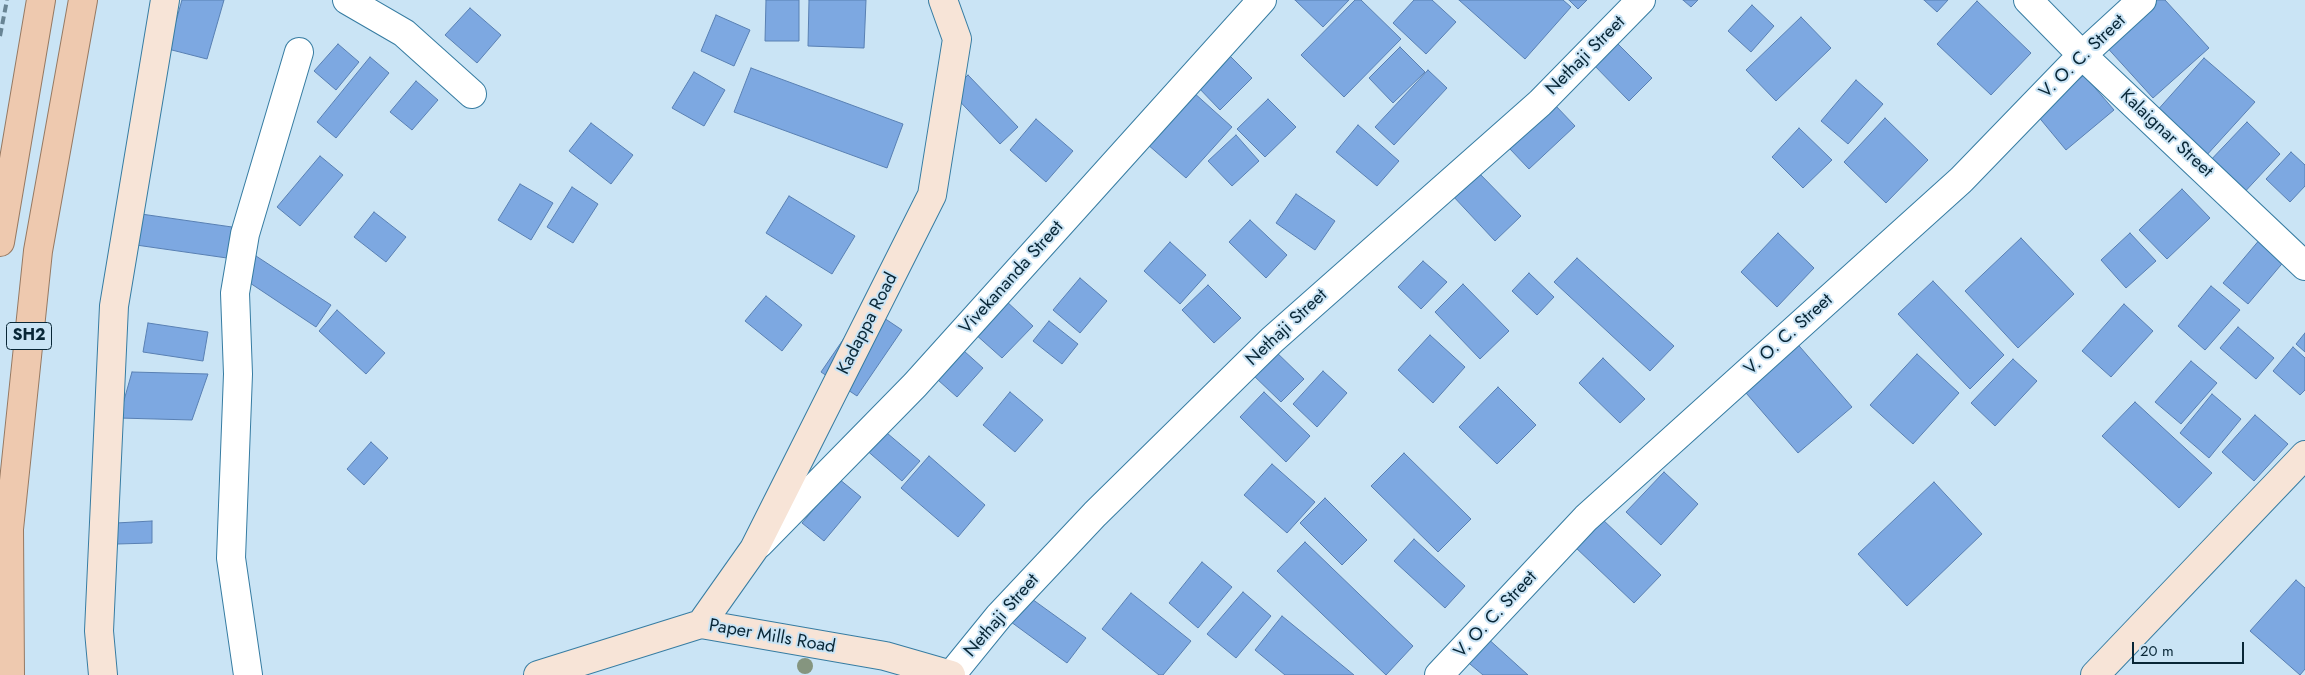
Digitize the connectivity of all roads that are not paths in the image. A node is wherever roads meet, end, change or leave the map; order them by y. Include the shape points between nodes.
1 (40, 0) edge
2 (83, 0) edge
3 (165, 0) edge
4 (347, 0) edge
5 (943, 0) edge
6 (1262, 0) edge
7 (1641, 0) edge
8 (2028, 0) edge
9 (2142, 0) edge
10 (298, 52) dead end
11 (2082, 55) junction
12 (472, 94) dead end
13 (0, 242) edge
14 (2305, 266) edge
15 (2305, 455) edge
16 (754, 549) junction
17 (701, 624) junction
18 (10, 675) edge
19 (102, 675) edge
20 (248, 675) edge
21 (538, 675) edge
22 (951, 675) edge
23 (1440, 675) edge
24 (2095, 675) edge

1 - 13 main road
2 - 18 main road, SH2 via 38,251 8,529
3 - 19 main road via 114,306 99,631
4 - 12 street via 404,33
5 - 16 main road, Kadappa Road via 957,39 932,195
6 - 16 street, Vivekananda Street via 915,385
7 - 22 street, Nethaji Street via 1540,102 1265,347 1095,514 999,616
8 - 11 street, Kalaignar Street
9 - 11 street, V. O. C. Street
10 - 20 street via 245,234 235,293 238,374 231,558
11 - 14 street, Kalaignar Street
11 - 23 street, V. O. C. Street via 1961,180 1586,518
15 - 24 main road
16 - 17 main road, Kadappa Road
17 - 21 main road, Paper Mills Road
17 - 22 main road, Paper Mills Road via 885,656

